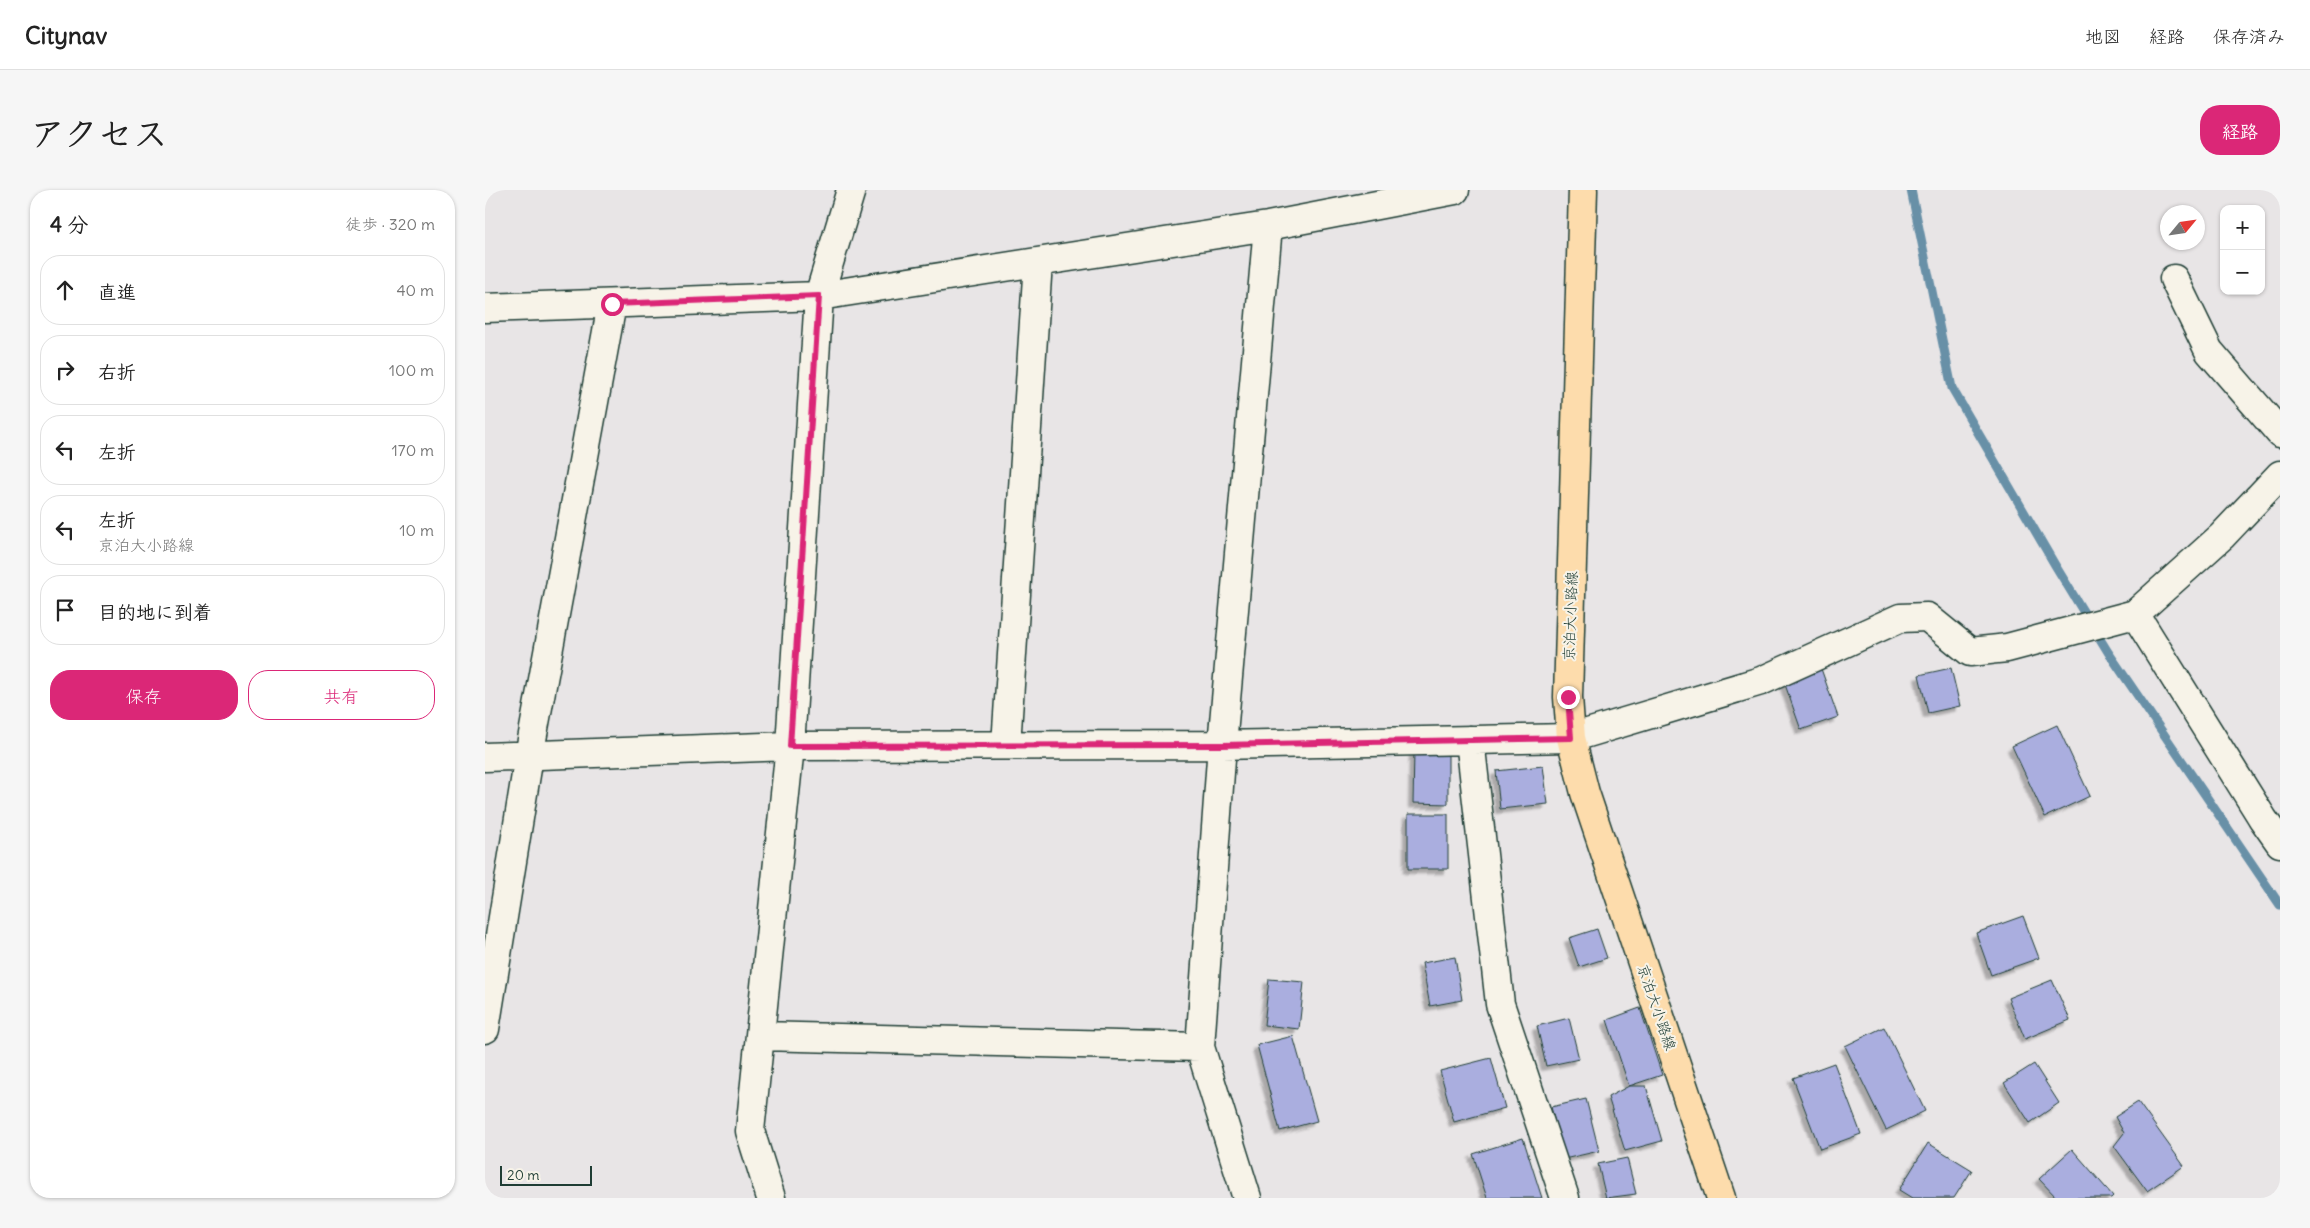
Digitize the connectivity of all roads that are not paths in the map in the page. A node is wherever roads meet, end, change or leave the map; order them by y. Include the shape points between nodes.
1 (851, 190) edge
2 (1455, 190) edge
3 (1583, 190) edge
4 (1268, 226) junction
5 (1038, 262) junction
6 (2174, 279) dead end
7 (819, 296) junction
8 (612, 304) junction
9 (485, 308) edge
10 (2280, 433) edge
11 (2280, 475) edge
12 (2135, 614) junction
13 (1571, 738) junction
14 (1470, 740) junction
15 (1006, 745) junction
16 (1222, 745) junction
17 (790, 746) junction
18 (529, 756) junction
19 (485, 757) edge
20 (2280, 843) edge
21 (485, 1029) edge
22 (760, 1036) junction
23 (1200, 1047) junction
24 (771, 1198) edge
25 (1247, 1198) edge
26 (1565, 1198) edge
27 (1721, 1198) edge

1 - 7 street
2 - 4 street
3 - 13 main road, 京泊大小路線 via 1568,697
4 - 5 street
4 - 16 street
5 - 7 street
5 - 15 street
6 - 10 street via 2209,351
7 - 8 street
7 - 17 street
8 - 9 street
8 - 18 street
11 - 12 street via 2222,536
12 - 13 street via 2007,648 1970,652 1927,617 1900,618 1761,681
12 - 20 street
13 - 14 street
13 - 27 main road, 京泊大小路線 via 1585,793
14 - 16 street
14 - 26 street via 1500,1004
15 - 16 street
15 - 17 street
16 - 23 street
17 - 18 street
17 - 22 street
18 - 19 street
18 - 21 street
22 - 23 street
22 - 24 street via 750,1131
23 - 25 street

